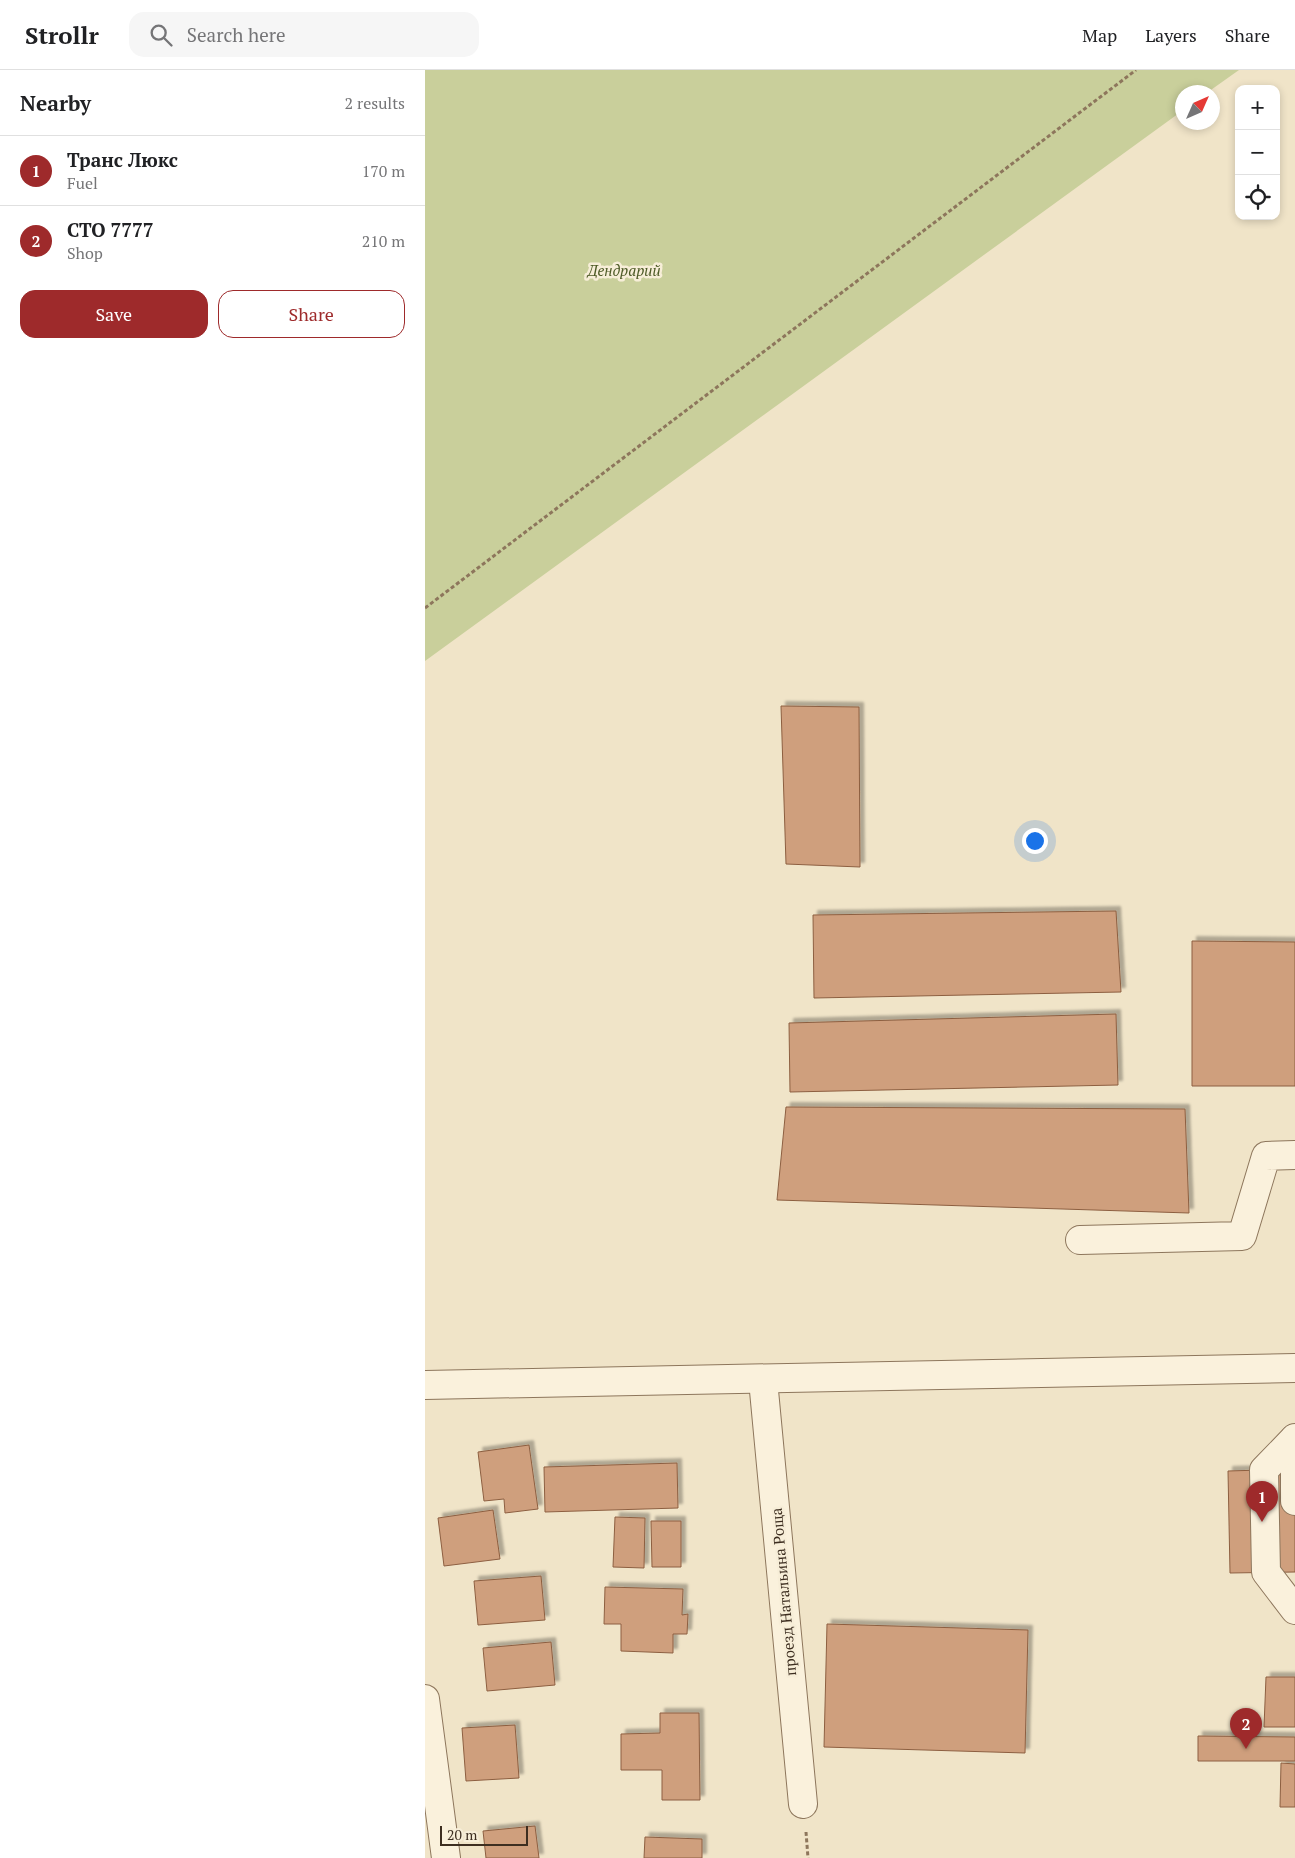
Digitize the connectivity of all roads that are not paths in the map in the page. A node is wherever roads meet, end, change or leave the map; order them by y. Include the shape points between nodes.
1 (1295, 1155) edge
2 (1080, 1240) dead end
3 (1295, 1368) edge
4 (763, 1380) junction
5 (425, 1385) edge
6 (1294, 1438) edge
7 (1295, 1502) edge
8 (1295, 1610) edge
9 (425, 1699) edge
10 (803, 1804) dead end
11 (447, 1858) edge

1 - 2 street via 1267,1156 1242,1236
3 - 4 street
4 - 5 street
4 - 10 street, проезд Натальина Роща
6 - 7 street
6 - 8 street via 1264,1470 1266,1572
9 - 11 street

